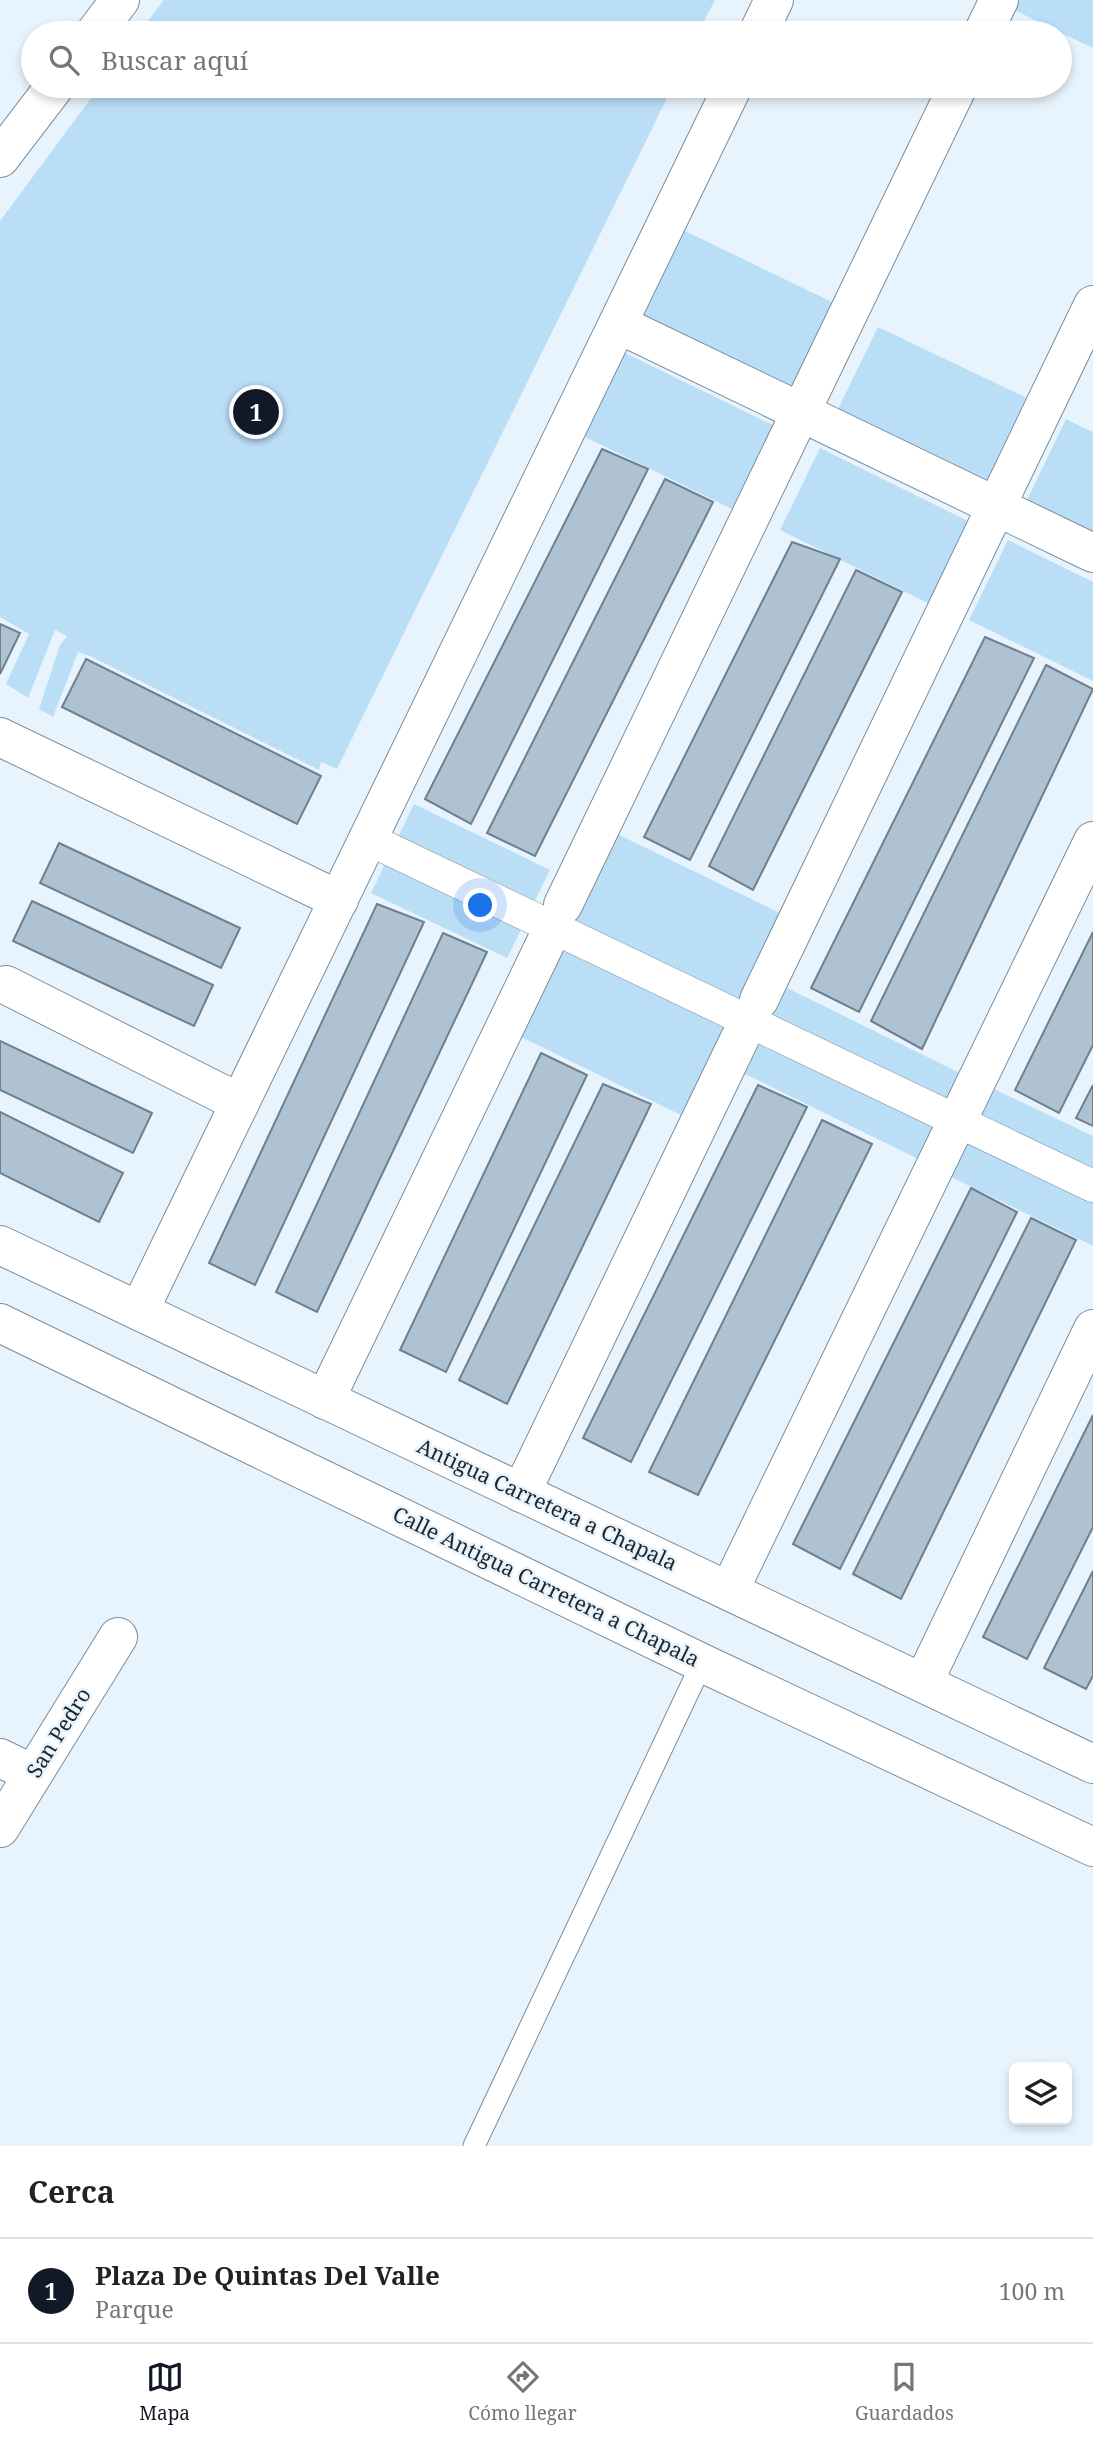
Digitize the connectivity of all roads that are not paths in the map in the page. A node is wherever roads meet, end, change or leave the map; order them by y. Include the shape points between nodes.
1 (120, 0) edge
2 (774, 0) edge
3 (999, 0) edge
4 (104, 21) edge
5 (764, 21) edge
6 (989, 21) edge
7 (46, 98) edge
8 (727, 98) edge
9 (952, 98) edge
10 (0, 158) edge
11 (1093, 305) edge
12 (618, 324) junction
13 (801, 411) junction
14 (996, 507) junction
15 (1093, 553) edge
16 (0, 737) edge
17 (368, 838) junction
18 (1093, 841) edge
19 (339, 900) junction
20 (563, 905) dead end
21 (547, 940) dead end
22 (6, 985) dead end
23 (759, 1000) dead end
24 (740, 1038) dead end
25 (240, 1103) junction
26 (957, 1121) junction
27 (1093, 1186) edge
28 (0, 1245) edge
29 (139, 1311) junction
30 (0, 1323) edge
31 (1093, 1329) edge
32 (325, 1400) junction
33 (521, 1493) junction
34 (729, 1591) junction
35 (118, 1637) dead end
36 (702, 1663) junction
37 (923, 1683) junction
38 (1093, 1764) edge
39 (17, 1766) edge
40 (0, 1828) edge
41 (1093, 1847) edge
42 (474, 2146) edge

1 - 4 street
2 - 5 street
3 - 6 street
7 - 10 street
8 - 12 street
9 - 13 street
11 - 14 street
12 - 13 street
12 - 17 street
13 - 14 street
13 - 20 street
14 - 15 street
14 - 23 street
16 - 19 street
17 - 19 street
17 - 26 street
18 - 26 street
19 - 25 street
21 - 32 street
22 - 25 street
24 - 33 street
25 - 29 street
26 - 27 street
26 - 34 street
28 - 29 street, Antigua Carretera a Chapala
29 - 32 street, Antigua Carretera a Chapala
30 - 36 street, Calle Antigua Carretera a Chapala
31 - 37 street
32 - 33 street, Antigua Carretera a Chapala
33 - 34 street, Antigua Carretera a Chapala
34 - 37 street, Antigua Carretera a Chapala
35 - 39 street, San Pedro via 88,1688
36 - 41 street, Calle Antigua Carretera a Chapala
36 - 42 lane
37 - 38 street, Antigua Carretera a Chapala
39 - 40 street, San Pedro

